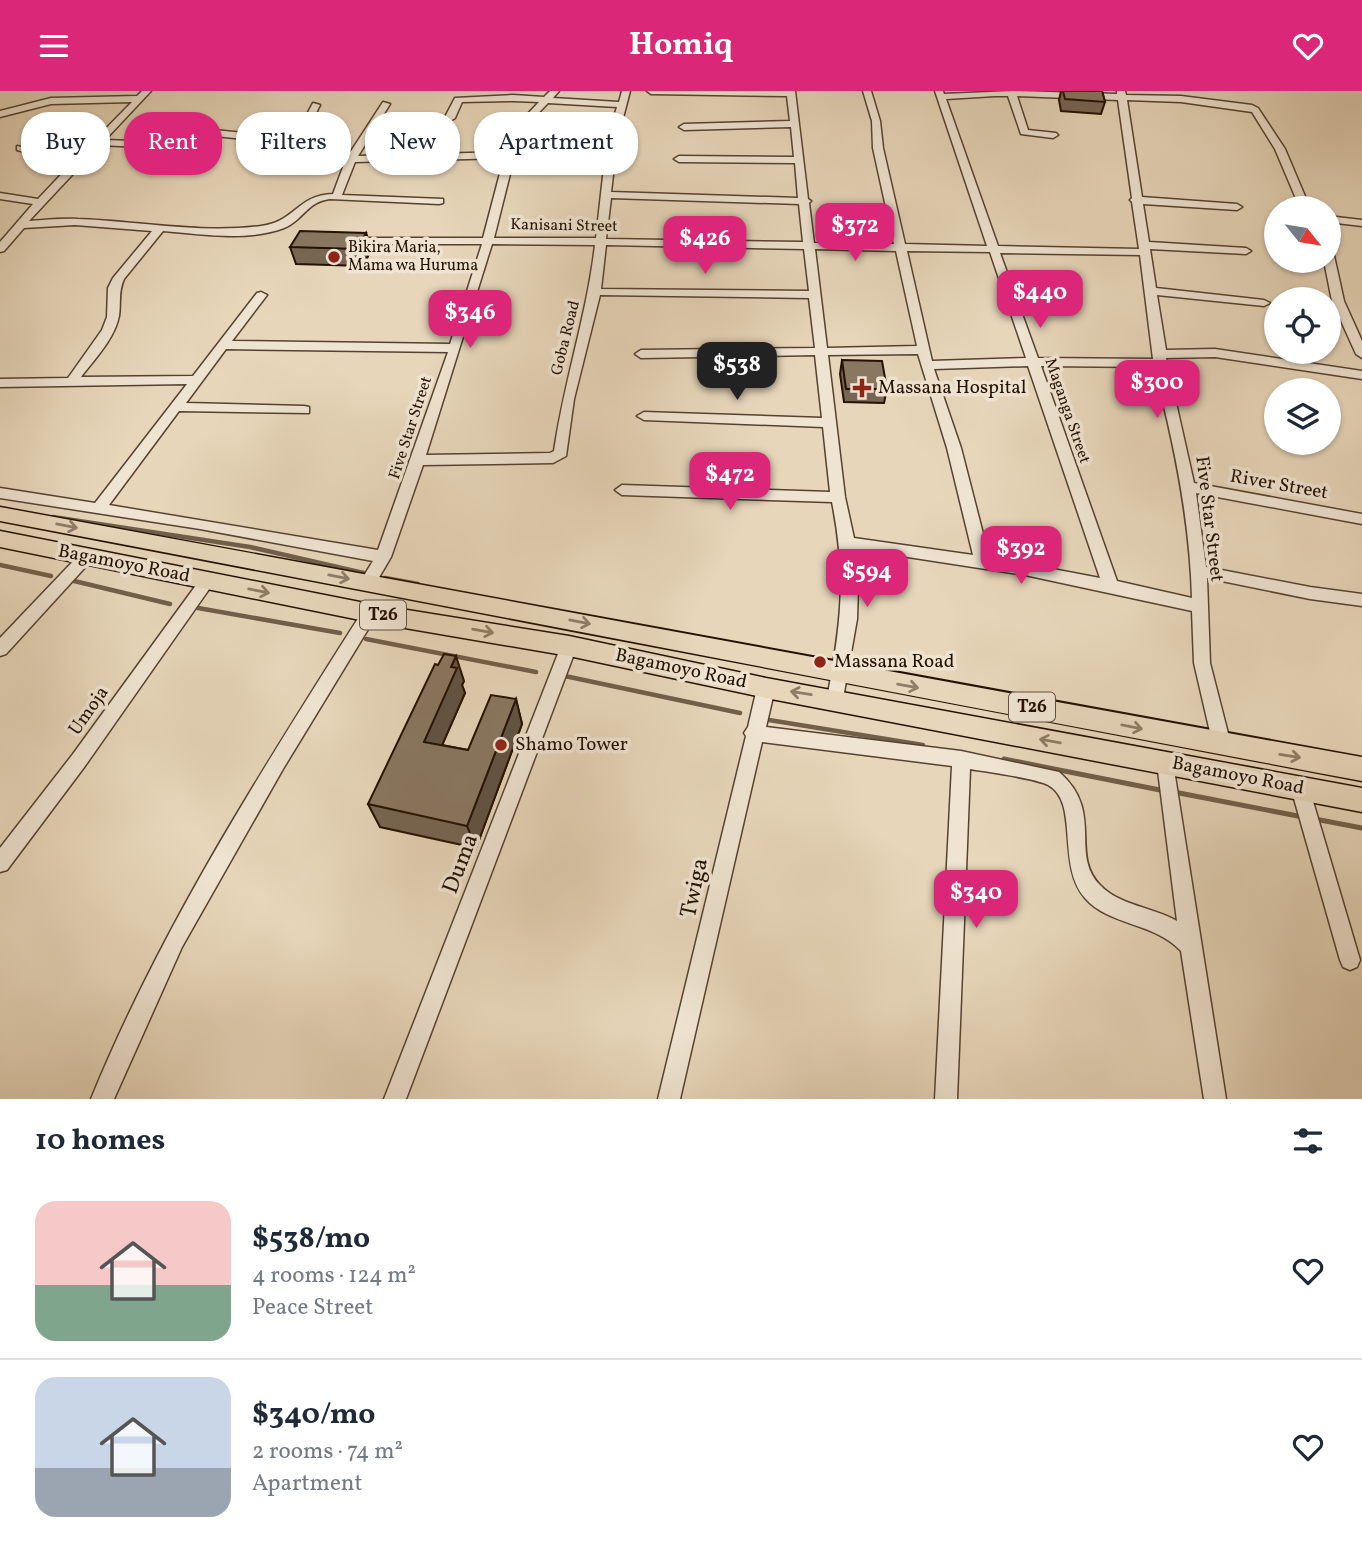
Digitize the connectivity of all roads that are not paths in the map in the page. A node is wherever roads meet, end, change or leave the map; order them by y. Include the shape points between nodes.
1 (59, 91) edge
2 (147, 91) edge
3 (626, 91) edge
4 (650, 91) edge
5 (867, 91) edge
6 (465, 92) edge
7 (791, 92) edge
8 (941, 94) edge
9 (1012, 94) junction
10 (1121, 95) edge
11 (551, 96) edge
12 (513, 98) junction
13 (139, 99) junction
14 (51, 101) junction
15 (386, 104) dead end
16 (316, 105) dead end
17 (623, 106) junction
18 (0, 107) edge
19 (15, 109) junction
20 (381, 112) edge
21 (454, 112) edge
22 (535, 112) edge
23 (0, 114) edge
24 (796, 124) junction
25 (684, 127) dead end
26 (110, 129) edge
27 (1053, 135) dead end
28 (365, 136) edge
29 (110, 143) edge
30 (474, 157) edge
31 (351, 159) joint
32 (679, 159) dead end
33 (800, 160) junction
34 (66, 175) edge
35 (345, 175) edge
36 (504, 175) edge
37 (337, 195) junction
38 (607, 195) junction
39 (0, 196) edge
40 (1300, 196) edge
41 (1135, 200) junction
42 (439, 201) dead end
43 (806, 201) junction
44 (40, 202) junction
45 (1237, 207) dead end
46 (1341, 221) edge
47 (1362, 223) edge
48 (20, 225) junction
49 (160, 228) junction
50 (335, 240) edge
51 (488, 241) junction
52 (600, 243) junction
53 (809, 246) junction
54 (902, 248) junction
55 (1144, 248) junction
56 (0, 249) edge
57 (993, 250) junction
58 (1246, 251) dead end
59 (1332, 273) edge
60 (1150, 291) junction
61 (595, 292) junction
62 (261, 295) dead end
63 (814, 295) junction
64 (1264, 303) dead end
65 (221, 345) junction
66 (454, 348) junction
67 (821, 350) junction
68 (924, 350) junction
69 (642, 354) dead end
70 (1362, 354) edge
71 (1160, 358) junction
72 (1034, 362) junction
73 (926, 366) junction
74 (1362, 375) edge
75 (195, 380) junction
76 (0, 383) edge
77 (71, 383) junction
78 (177, 407) junction
79 (304, 410) dead end
80 (644, 416) dead end
81 (829, 423) junction
82 (420, 460) junction
83 (1188, 487) junction
84 (622, 490) dead end
85 (0, 493) edge
86 (838, 497) junction
87 (98, 509) junction
88 (0, 514) edge
89 (1362, 519) edge
90 (0, 539) edge
91 (848, 543) junction
92 (85, 558) junction
93 (383, 558) junction
94 (982, 560) junction
95 (1199, 571) junction
96 (208, 581) junction
97 (368, 582) junction
98 (1110, 584) junction
99 (1362, 600) edge
100 (1199, 606) junction
101 (370, 613) junction
102 (569, 646) junction
103 (0, 649) edge
104 (841, 674) junction
105 (766, 688) junction
106 (836, 699) junction
107 (754, 733) junction
108 (1223, 745) junction
109 (961, 759) junction
110 (1166, 763) junction
111 (1362, 769) edge
112 (1300, 788) junction
113 (1362, 800) edge
114 (0, 863) edge
115 (1191, 946) junction
116 (1350, 960) dead end
117 (102, 1099) edge
118 (395, 1099) edge
119 (669, 1099) edge
120 (946, 1099) edge
121 (1215, 1099) edge

1 - 14 street
2 - 13 street
3 - 17 street, Goba Road
4 - 7 street
5 - 54 street
6 - 12 street
7 - 24 street
8 - 9 street
8 - 57 street, Maganga Street
9 - 10 street
9 - 27 street via 1024,132
10 - 40 street via 1253,108 1280,149
10 - 41 street, Five Star Street
11 - 12 street
11 - 17 street
11 - 22 street, Five Star Street
12 - 21 street via 459,100
13 - 14 street
13 - 26 street
14 - 19 street
15 - 20 street
16 - 29 street via 293,141 193,131 160,145
17 - 38 street, Goba Road via 612,141
18 - 19 street
19 - 23 street
24 - 25 street
24 - 33 street
28 - 31 street
30 - 31 street
32 - 33 street
33 - 43 street
34 - 44 street
35 - 37 street
36 - 51 street, Five Star Street
37 - 42 street
37 - 49 street via 309,200 286,223 273,228
38 - 43 street
38 - 52 street, Goba Road
39 - 44 street
41 - 45 street
41 - 55 street, Five Star Street
43 - 53 street
44 - 48 street
46 - 47 street
48 - 49 street via 75,222
48 - 56 street
49 - 77 street via 119,278 108,330
50 - 51 street, Kanisani Street
51 - 52 street, Kanisani Street
51 - 66 street, Five Star Street
52 - 53 street, Kanisani Street
52 - 61 street, Goba Road
53 - 54 street, Kanisani Street
53 - 63 street
54 - 57 street, Kanisani Street
54 - 68 street
55 - 57 street, Kanisani Street
55 - 58 street, Kanisani Street
55 - 60 street, Five Star Street
57 - 72 street, Maganga Street
59 - 70 street via 1338,300
60 - 64 street
60 - 71 street, Five Star Street
61 - 63 street
61 - 82 street, Goba Road via 568,399 561,453 553,458
62 - 65 street
63 - 67 street
65 - 66 street
65 - 75 street
66 - 82 street, Five Star Street
67 - 68 street
67 - 69 street
67 - 81 street
68 - 73 street
71 - 72 street
71 - 74 street via 1215,353
71 - 83 street, Five Star Street
72 - 73 street
72 - 98 street, Maganga Street
73 - 94 street via 954,448
75 - 77 street via 121,378
75 - 78 street
76 - 77 street
78 - 79 street
78 - 87 street
80 - 81 street
81 - 86 street
82 - 93 street, Five Star Street
83 - 89 street, River Street
83 - 95 street, Five Star Street
84 - 86 street
85 - 87 street
86 - 91 street
87 - 93 street
88 -> 97 highway, Bagamoyo Road / T26
90 - 92 highway, Bagamoyo Road / T26
91 - 94 street
91 - 104 street via 851,575
92 - 96 highway, Bagamoyo Road / T26
92 - 103 street
93 - 97 street, Five Star Street
94 - 98 street
95 - 99 street
95 - 100 street, Five Star Street
96 -> 101 highway, Bagamoyo Road / T26
96 - 114 street, Umoja
97 -> 104 highway, Bagamoyo Road / T26
98 - 100 street
100 - 108 street, Five Star Street via 1202,663
101 -> 102 highway, Bagamoyo Road / T26
101 - 117 street via 276,763 175,940
102 - 105 highway, Bagamoyo Road / T26
102 - 118 street, Duma
104 - 106 street
104 -> 108 highway, Bagamoyo Road / T26
106 -> 105 highway, Bagamoyo Road / T26
105 - 107 street, Twiga
110 -> 106 highway, Bagamoyo Road / T26
107 - 109 street
107 - 119 street, Twiga
108 -> 111 highway, Bagamoyo Road / T26
109 - 115 street via 1053,778 1065,786 1078,823 1082,876 1096,897 1174,930
109 - 120 street
110 - 112 highway, Bagamoyo Road / T26
110 - 115 street
112 - 113 highway, Bagamoyo Road / T26
112 - 116 street
115 - 121 street

